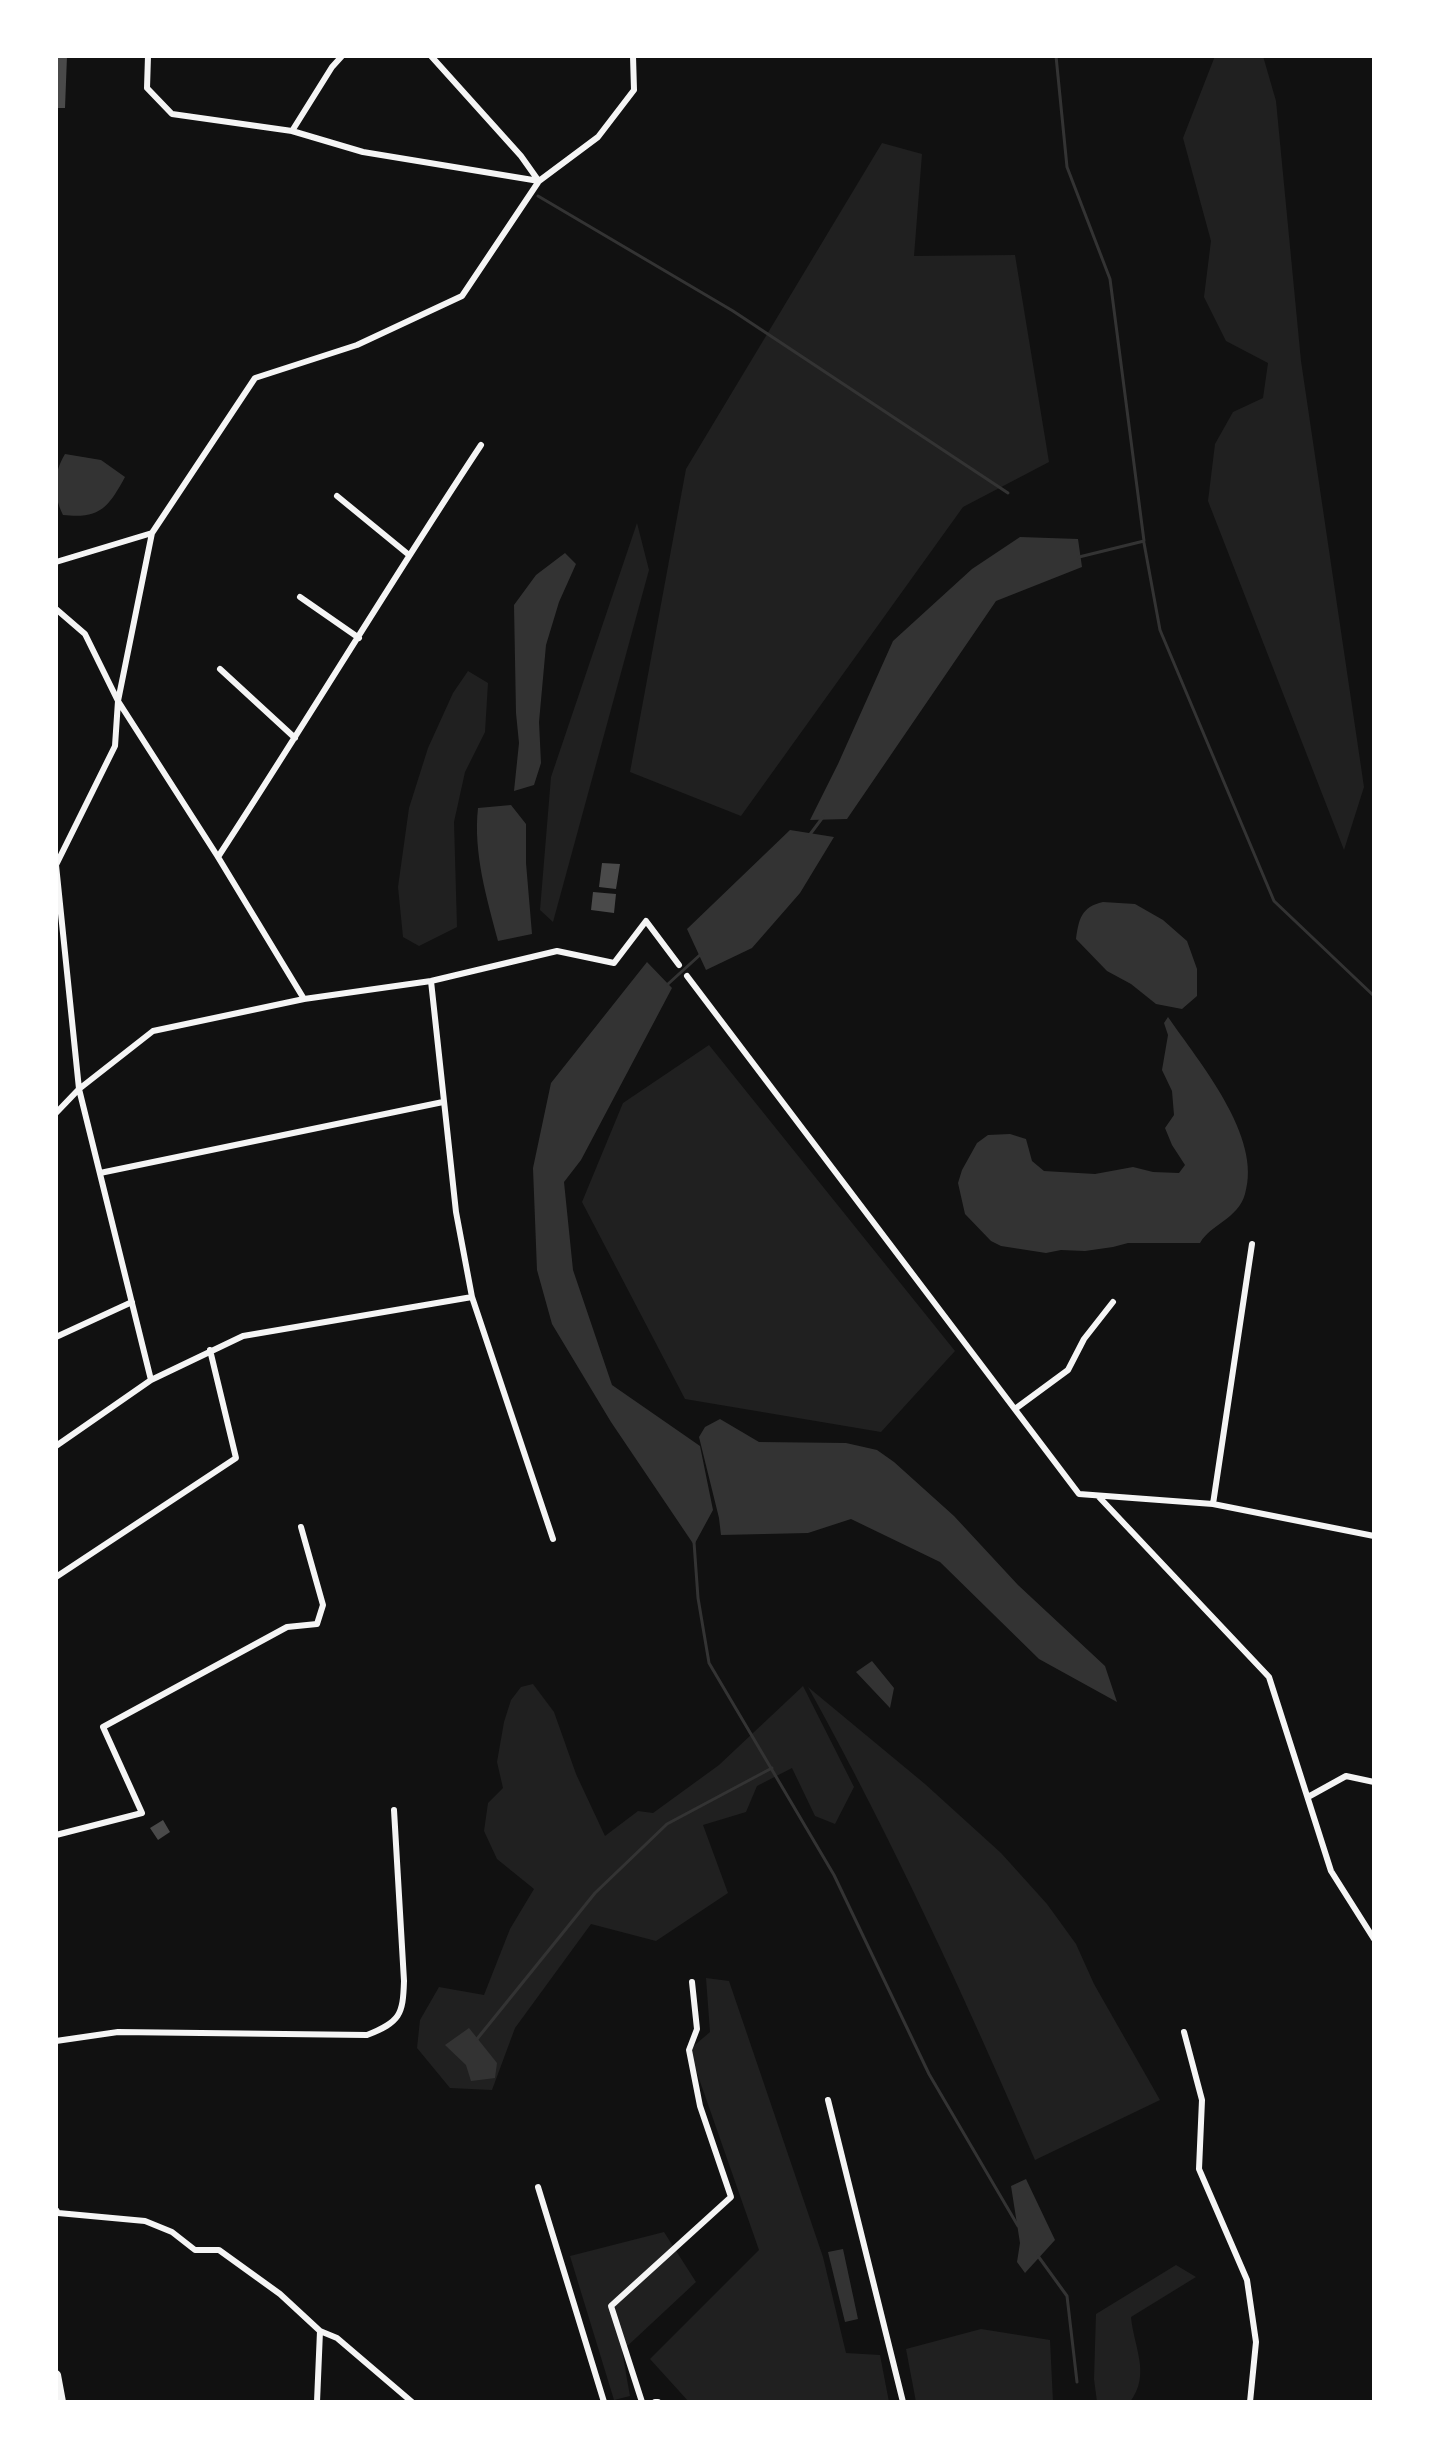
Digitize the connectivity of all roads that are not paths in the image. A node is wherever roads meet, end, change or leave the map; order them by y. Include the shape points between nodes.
1 (148, 56) edge
2 (342, 56) edge
3 (431, 56) edge
4 (633, 56) edge
5 (292, 131) junction
6 (539, 181) junction
7 (481, 445) dead end
8 (337, 496) dead end
9 (152, 533) junction
10 (409, 555) junction
11 (56, 562) edge
12 (300, 597) dead end
13 (56, 609) edge
14 (359, 638) junction
15 (220, 669) dead end
16 (118, 701) junction
17 (295, 738) junction
18 (218, 857) junction
19 (56, 944) edge
20 (64, 944) junction
21 (679, 965) dead end
22 (687, 976) dead end
23 (431, 981) junction
24 (304, 999) junction
25 (79, 1089) junction
26 (443, 1102) junction
27 (56, 1113) edge
28 (100, 1173) junction
29 (1252, 1244) dead end
30 (472, 1297) junction
31 (132, 1302) junction
32 (1113, 1302) dead end
33 (56, 1337) edge
34 (210, 1350) junction
35 (151, 1380) junction
36 (1015, 1409) junction
37 (56, 1446) edge
38 (1099, 1497) junction
39 (1213, 1504) junction
40 (301, 1527) dead end
41 (1374, 1536) edge
42 (553, 1539) dead end
43 (56, 1577) edge
44 (1374, 1782) edge
45 (1308, 1797) junction
46 (394, 1810) dead end
47 (56, 1835) edge
48 (1374, 1939) edge
49 (692, 1982) dead end
50 (1184, 2032) dead end
51 (56, 2041) edge
52 (828, 2100) dead end
53 (538, 2187) dead end
54 (56, 2210) edge
55 (320, 2331) junction
56 (56, 2375) edge
57 (61, 2402) edge
58 (317, 2402) edge
59 (412, 2402) edge
60 (604, 2402) edge
61 (642, 2402) edge
62 (903, 2402) edge
63 (1250, 2402) edge

1 - 5 street via 147,88 172,114
2 - 5 street
3 - 6 street
4 - 6 street via 634,90 598,137
5 - 6 street via 363,152
6 - 9 street via 462,296 357,345 255,378
7 - 10 street
8 - 10 street
9 - 11 street
9 - 16 street
10 - 14 street
12 - 14 street
13 - 16 street via 85,634
14 - 17 street
15 - 17 street
16 - 18 street
16 - 20 street via 115,746 56,865
17 - 18 street
18 - 24 street
19 - 20 street
20 - 25 street
21 - 23 street via 646,921 614,963 557,951
22 - 36 street
23 - 24 street
23 - 26 street
24 - 25 street via 153,1031
25 - 27 street
25 - 28 street
26 - 28 street
26 - 30 street
28 - 31 street
29 - 39 street
30 - 34 street via 243,1336
30 - 42 street
31 - 33 street
31 - 35 street
32 - 36 street via 1068,1370
34 - 35 street
34 - 43 street via 236,1458
35 - 37 street
36 - 38 street via 1079,1494
38 - 39 street
38 - 45 street via 1269,1677
39 - 41 street
40 - 47 street via 323,1605 317,1624 287,1627 103,1727 142,1813
44 - 45 street via 1346,1776
45 - 48 street via 1331,1871
46 - 51 street via 404,1981 403,2007 390,2026 367,2035 118,2032
49 - 61 street via 697,2029 689,2050 700,2106 731,2197 611,2306
50 - 63 street via 1202,2100 1199,2169 1247,2280 1256,2342
52 - 62 street
53 - 60 street
54 - 55 street via 145,2221 172,2232 195,2250 219,2250
55 - 58 street
55 - 59 street via 337,2338
56 - 57 highway

